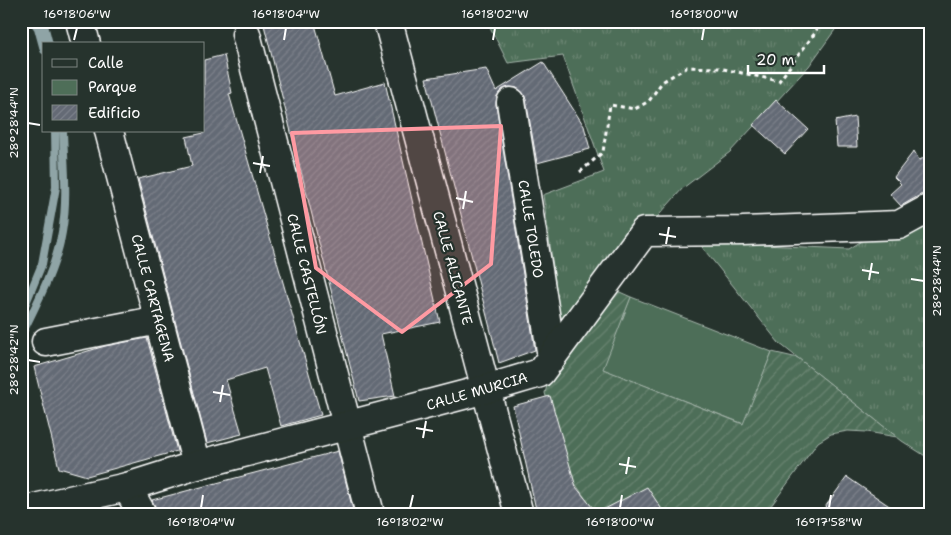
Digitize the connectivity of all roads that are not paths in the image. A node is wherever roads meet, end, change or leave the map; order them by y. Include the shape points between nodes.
1 (80, 21) edge
2 (388, 21) edge
3 (246, 34) dead end
4 (85, 42) edge
5 (511, 102) dead end
6 (109, 132) edge
7 (930, 208) edge
8 (159, 320) junction
9 (46, 342) dead end
10 (552, 357) junction
11 (486, 390) junction
12 (346, 426) junction
13 (197, 465) junction
14 (127, 487) junction
15 (21, 512) edge
16 (142, 514) edge
17 (370, 514) edge
18 (519, 514) edge

1 - 4 street
2 - 11 street, CALLE ALICANTE
3 - 12 street, CALLE CASTELLÓN
5 - 10 street, CALLE TOLEDO
6 - 8 street, CALLE CARTAGENA
7 - 10 street, CALLE MURCIA via 899,225 644,232
8 - 9 street
8 - 13 street, CALLE CARTAGENA
10 - 11 street, CALLE MURCIA via 540,373
11 - 12 street, CALLE MURCIA
11 - 18 street, CALLE ALICANTE
12 - 13 street, CALLE MURCIA
12 - 17 street, CALLE CASTELLÓN
13 - 14 street, CALLE MURCIA
14 - 15 street, CALLE MURCIA
14 - 16 street

